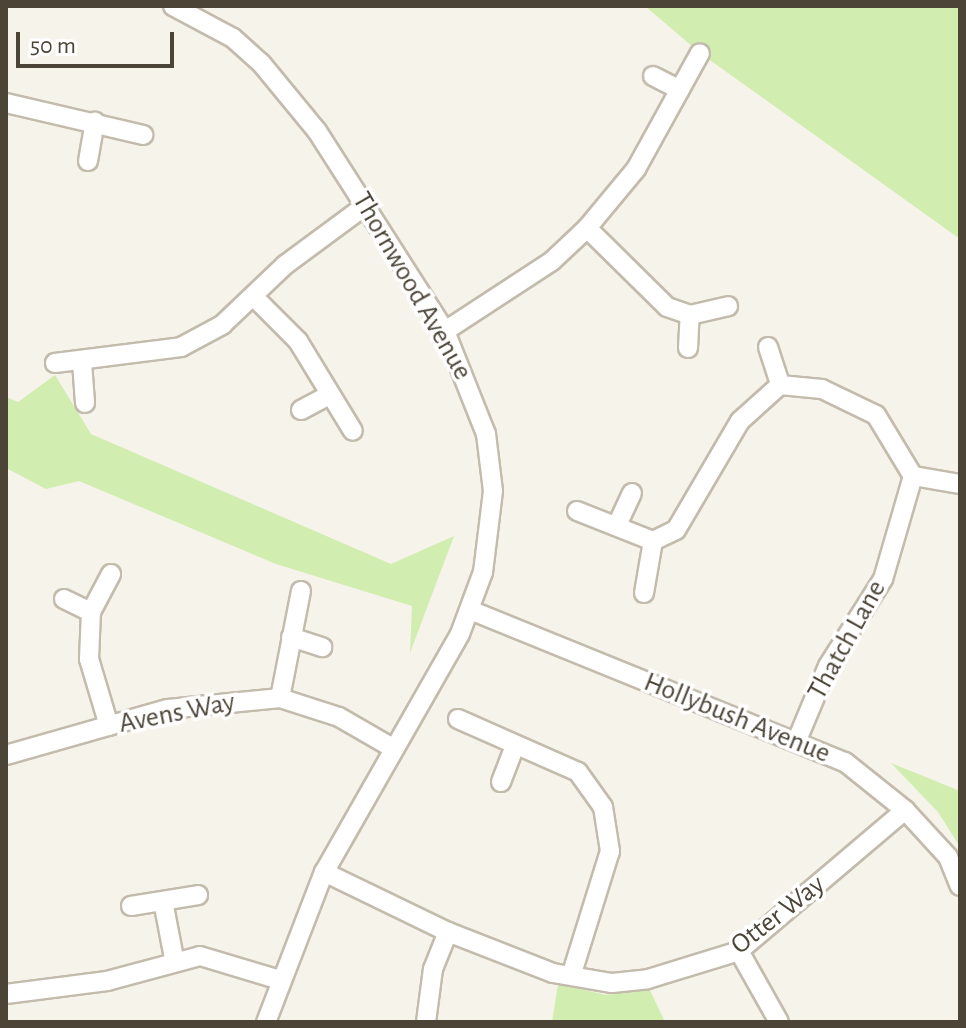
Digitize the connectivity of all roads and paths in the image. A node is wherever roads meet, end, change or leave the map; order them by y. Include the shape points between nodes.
1 (173, 6) edge
2 (700, 53) dead end
3 (653, 76) dead end
4 (680, 90) junction
5 (6, 103) edge
6 (95, 122) junction
7 (143, 135) dead end
8 (88, 161) dead end
9 (366, 205) junction
10 (587, 228) junction
11 (255, 298) junction
12 (728, 306) dead end
13 (690, 315) junction
14 (445, 331) junction
15 (768, 347) dead end
16 (688, 348) dead end
17 (82, 362) junction
18 (55, 363) dead end
19 (780, 385) junction
20 (329, 395) junction
21 (85, 403) dead end
22 (301, 410) dead end
23 (353, 431) dead end
24 (913, 476) junction
25 (960, 484) edge
26 (632, 493) dead end
27 (577, 511) dead end
28 (618, 523) junction
29 (653, 541) junction
30 (111, 574) dead end
31 (301, 591) dead end
32 (644, 593) dead end
33 (64, 599) dead end
34 (470, 610) junction
35 (91, 612) junction
36 (291, 637) junction
37 (322, 647) dead end
38 (280, 698) junction
39 (458, 719) dead end
40 (109, 726) junction
41 (797, 740) junction
42 (515, 745) junction
43 (391, 747) junction
44 (6, 755) edge
45 (501, 782) dead end
46 (905, 810) junction
47 (324, 872) junction
48 (960, 886) edge
49 (198, 895) dead end
50 (163, 901) junction
51 (131, 906) dead end
52 (448, 932) junction
53 (739, 951) junction
54 (174, 958) junction
55 (572, 973) junction
56 (280, 980) junction
57 (6, 994) edge
58 (266, 1022) edge
59 (426, 1022) edge
60 (779, 1022) edge

1 - 9 street, Thornwood Avenue via 233,38 261,63 317,131
2 - 4 street
3 - 4 street
4 - 10 street via 636,169
5 - 6 street
6 - 7 street
6 - 8 street
9 - 11 street via 285,265
9 - 14 street, Thornwood Avenue
10 - 13 street via 642,289
10 - 14 street via 552,261
11 - 17 street via 181,347
11 - 20 street via 298,341
12 - 13 street
13 - 16 street
14 - 34 street, Thornwood Avenue via 486,434 493,491 491,536
15 - 19 street
17 - 18 street
17 - 21 street
19 - 24 street via 822,389 857,401 893,434
19 - 29 street via 740,421 676,530
20 - 22 street
20 - 23 street
24 - 25 street
24 - 41 street, Thatch Lane via 883,579 828,666
26 - 28 street
27 - 28 street
28 - 29 street
29 - 32 street
30 - 35 street
31 - 36 street
33 - 35 street
34 - 41 street, Hollybush Avenue
34 - 43 street, Thornwood Avenue
35 - 40 street via 89,659
36 - 37 street
36 - 38 street
38 - 40 street, Avens Way via 204,702
38 - 43 street, Avens Way via 339,717
39 - 42 street
40 - 44 street, Avens Way
41 - 46 street, Hollybush Avenue via 845,762
42 - 45 street
42 - 55 street via 578,772 603,807 610,851
43 - 47 street, Thornwood Avenue
46 - 48 street, Hollybush Avenue via 948,857
46 - 53 street, Otter Way
47 - 52 street, Otter Way
47 - 56 street, Thornwood Avenue
49 - 50 street
50 - 51 street
50 - 54 street
52 - 55 street, Otter Way via 553,973
52 - 59 street via 433,969
53 - 55 street, Otter Way via 648,979 612,983
53 - 60 street
54 - 56 street via 219,958
54 - 57 street via 107,981
56 - 58 street, Thornwood Avenue

